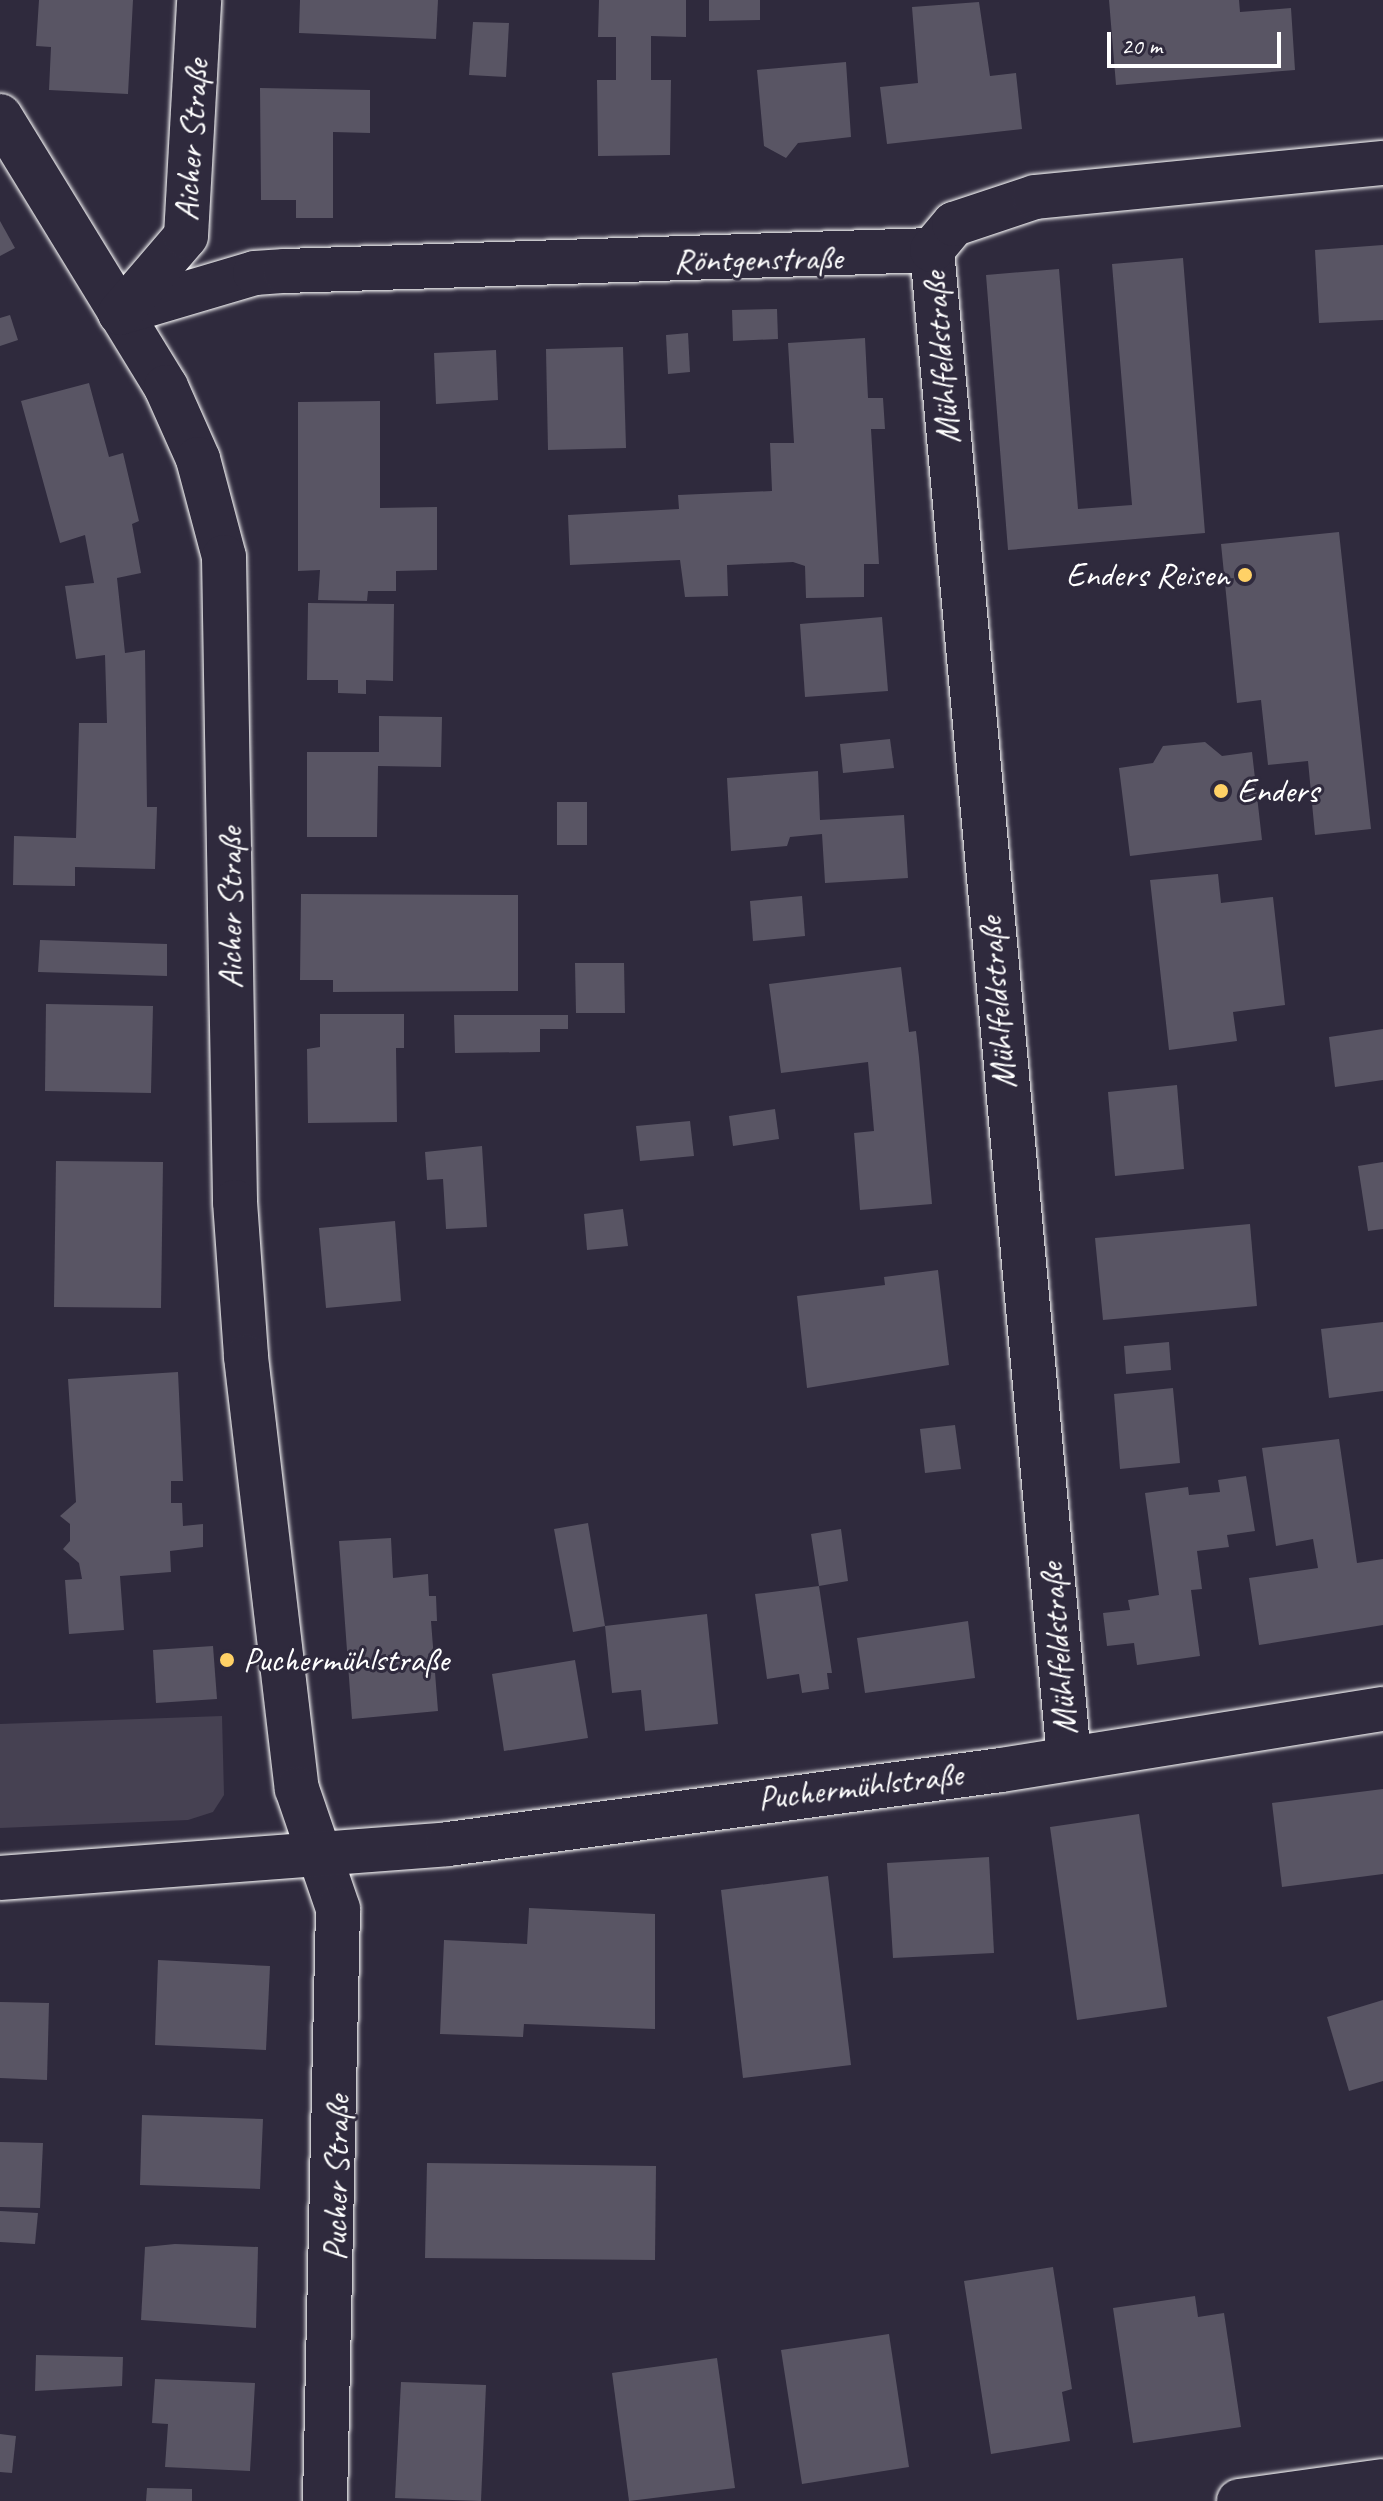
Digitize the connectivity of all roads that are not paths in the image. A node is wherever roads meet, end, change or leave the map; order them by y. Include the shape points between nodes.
1 (199, 0) edge
2 (0, 116) edge
3 (1383, 163) edge
4 (932, 250) junction
5 (120, 313) junction
6 (1383, 1709) edge
7 (1069, 1757) junction
8 (320, 1857) junction
9 (0, 1878) edge
10 (1383, 2481) edge
11 (325, 2501) edge
12 (1239, 2501) edge

1 - 5 street, Aicher Straße via 186,236
2 - 5 street
3 - 4 street via 1035,197 954,224
4 - 5 street, Röntgenstraße via 270,272
4 - 7 street, Mühlfeldstraße
5 - 8 street, Aicher Straße via 166,387 198,459 224,557 235,1202 246,1357 297,1789
6 - 7 street, Puchermühlstraße
7 - 8 street, Puchermühlstraße
8 - 9 street, Puchermühlstraße
8 - 11 street, Pucher Straße via 338,1909 339,1952
10 - 12 street

